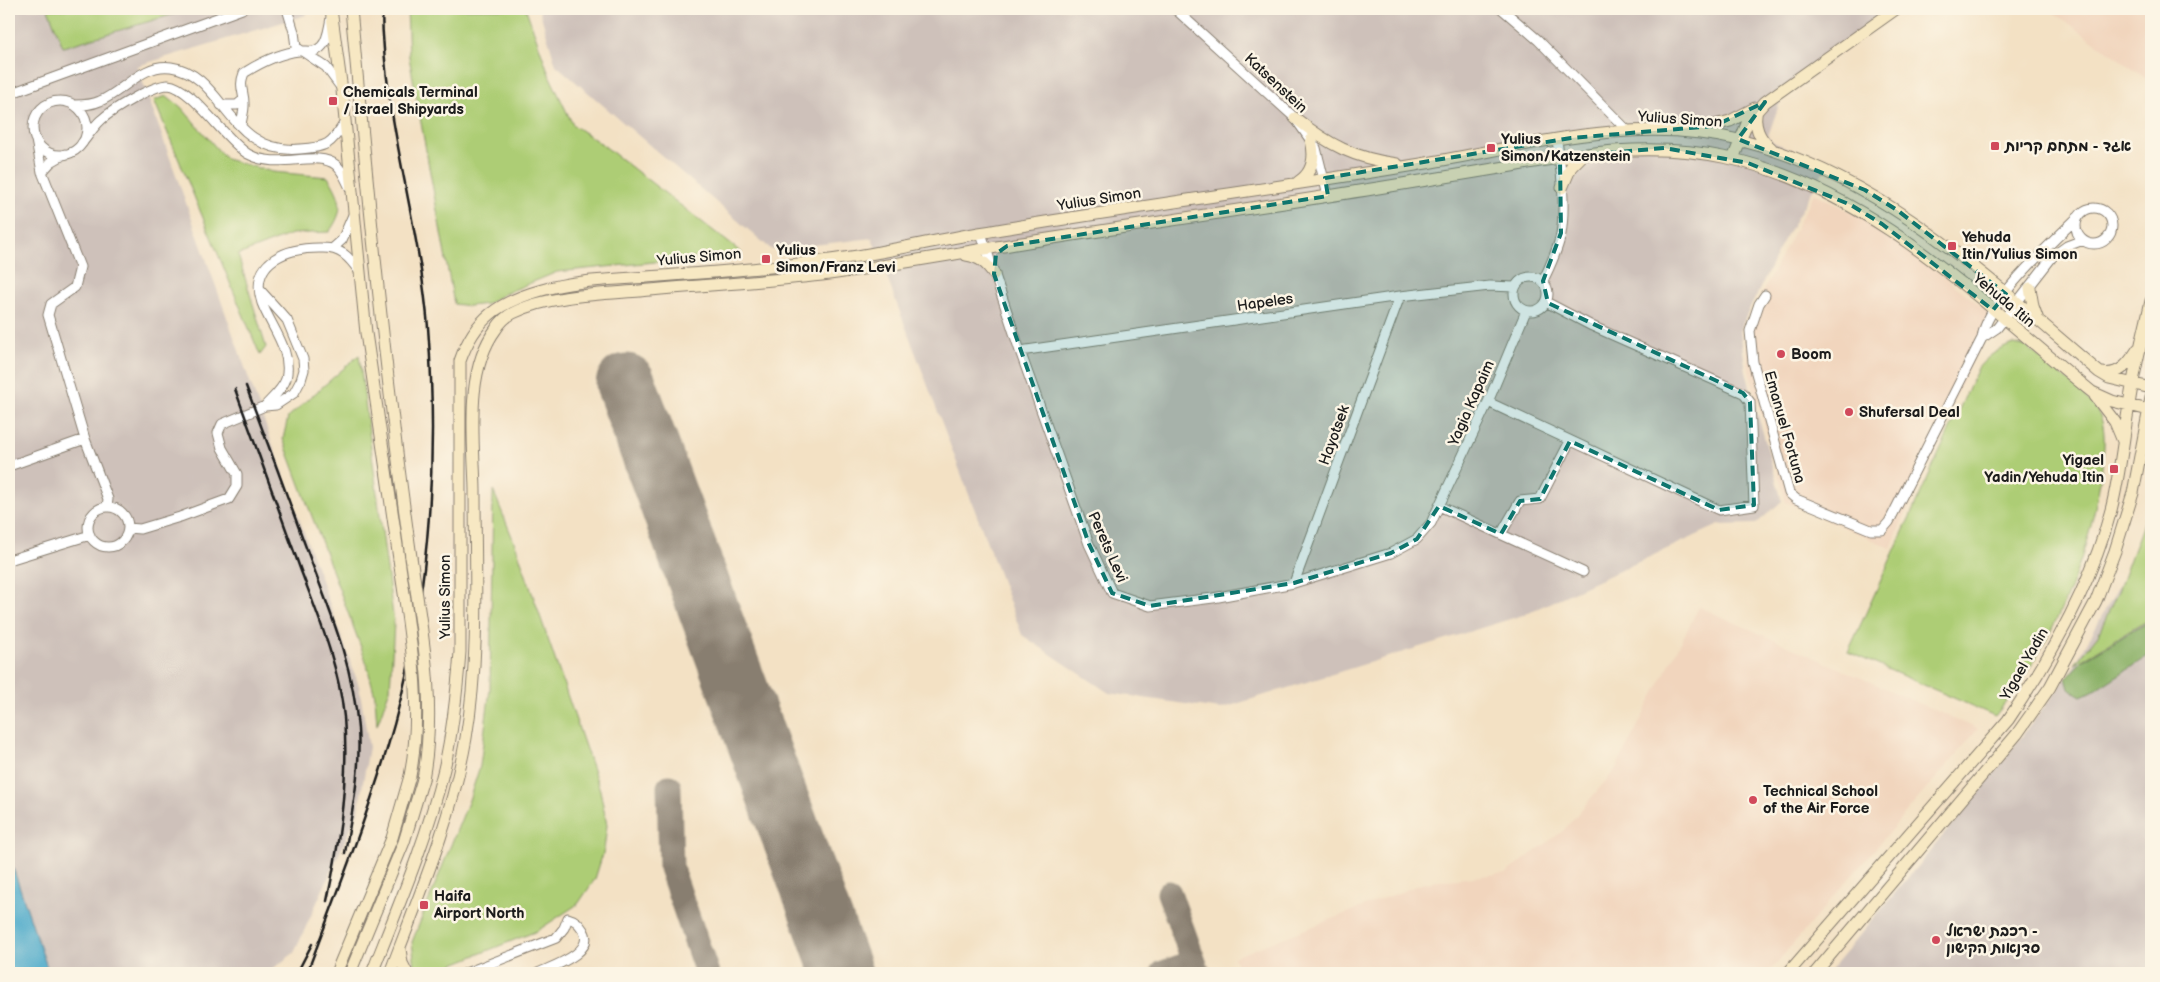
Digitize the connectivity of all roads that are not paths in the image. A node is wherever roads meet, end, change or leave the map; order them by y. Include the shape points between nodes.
1 (242, 9) edge
2 (286, 9) edge
3 (351, 9) edge
4 (1175, 9) edge
5 (1502, 9) edge
6 (1896, 9) edge
7 (331, 12) edge
8 (300, 51) junction
9 (342, 90) junction
10 (9, 94) edge
11 (243, 100) junction
12 (1765, 102) junction
13 (74, 105) junction
14 (221, 105) junction
15 (1757, 110) junction
16 (1295, 118) junction
17 (345, 122) junction
18 (241, 127) junction
19 (1628, 131) junction
20 (1681, 132) junction
21 (36, 140) junction
22 (1311, 140) junction
23 (1558, 140) junction
24 (1739, 140) junction
25 (82, 143) junction
26 (67, 154) junction
27 (1585, 154) junction
28 (1781, 154) junction
29 (1560, 158) junction
30 (1733, 159) junction
31 (1412, 166) junction
32 (42, 172) junction
33 (1325, 178) junction
34 (1295, 184) junction
35 (1562, 188) junction
36 (352, 192) junction
37 (1328, 196) junction
38 (354, 213) junction
39 (2078, 217) junction
40 (981, 233) junction
41 (2083, 240) junction
42 (1007, 246) junction
43 (333, 248) junction
44 (986, 250) junction
45 (958, 254) junction
46 (359, 271) junction
47 (994, 274) junction
48 (1543, 282) junction
49 (1514, 287) junction
50 (2030, 288) junction
51 (260, 290) junction
52 (1765, 294) dead end
53 (2006, 294) junction
54 (1400, 296) junction
55 (2151, 301) edge
56 (1546, 302) junction
57 (2017, 302) junction
58 (1993, 310) junction
59 (1526, 311) junction
60 (2004, 318) junction
61 (2038, 321) junction
62 (1982, 338) junction
63 (2141, 344) junction
64 (1020, 351) junction
65 (2099, 372) junction
66 (2133, 383) junction
67 (2151, 388) edge
68 (2092, 392) junction
69 (2151, 398) edge
70 (1488, 402) junction
71 (2129, 405) junction
72 (265, 406) junction
73 (2150, 410) edge
74 (2151, 437) edge
75 (85, 439) junction
76 (1570, 441) junction
77 (2124, 442) junction
78 (2142, 448) junction
79 (9, 466) edge
80 (1439, 506) junction
81 (107, 507) junction
82 (128, 528) junction
83 (1501, 534) junction
84 (90, 535) junction
85 (9, 560) edge
86 (1583, 572) dead end
87 (1294, 583) junction
88 (400, 946) junction
89 (336, 973) edge
90 (350, 973) edge
91 (372, 973) edge
92 (390, 973) edge
93 (408, 973) edge
94 (466, 973) edge
95 (538, 973) edge
96 (1788, 973) edge
97 (1815, 973) edge

1 - 10 street
2 - 8 street via 296,47
3 - 90 street, bridge via 398,469 429,685 430,728 423,779 404,842
4 - 16 street, Katsenstein
5 - 19 street via 1538,40
6 - 12 street, Yulius Simon
7 - 8 street via 323,46 314,52
7 - 9 street
8 - 9 street via 326,67
8 - 11 street via 273,58 244,73 241,81
9 - 17 street
11 - 14 street via 237,105
11 - 18 street
12 - 15 street, Yulius Simon
12 - 20 street via 1730,121
13 - 14 street via 100,101 147,71 170,67 197,79
13 - 21 street via 58,101 42,108 34,122
13 - 25 street via 85,118 86,135
14 - 18 street
15 - 24 street, Yulius Simon
15 - 28 street via 1756,121 1761,138
16 - 22 street, Katsenstein
16 - 31 street via 1326,142 1354,155
17 - 18 street via 325,146 289,150 266,147
17 - 36 street
19 - 20 street, Yulius Simon
19 - 23 street, Yulius Simon
20 - 24 street, Yulius Simon
21 - 26 street via 49,152
21 - 32 street
22 - 33 street, Katsenstein via 1320,156
22 - 34 street via 1311,167 1306,176
23 - 29 street
23 - 31 street, Yulius Simon
24 - 28 street, Yehuda Itin
24 - 30 street, Yulius Simon
25 - 26 street
25 - 36 street via 100,120 111,112 159,86 171,85 182,90 246,153 275,162 326,160 343,173
26 - 32 street via 51,162
27 - 29 street, Yulius Simon
27 - 30 street, Yulius Simon via 1664,148
27 - 35 street via 1577,158
28 - 53 street, Yehuda Itin via 1841,178 1897,210
29 - 35 street
29 - 37 street, Yulius Simon
30 - 58 street, Yehuda Itin via 1775,172 1851,205 1882,224
31 - 33 street, Yulius Simon
32 - 75 street via 80,267 75,287 51,304 48,315
33 - 34 street, Yulius Simon
33 - 37 street, Katsenstein
34 - 40 street, Yulius Simon
35 - 48 street via 1561,233
36 - 38 street
37 - 42 street, Yulius Simon
38 - 43 street via 342,240
38 - 46 street
39 - 41 street via 2077,232
39 - 41 street via 2087,209 2099,209 2109,216 2111,222 2110,234 2101,242
39 - 53 street, Emanuel Fortuna
40 - 44 street, Perets Levi
40 - 91 street, Yulius Simon via 804,263 547,288 508,303 484,318 466,345 459,372 460,652 455,709 431,812
41 - 50 street, Emanuel Fortuna via 2053,256
42 - 44 street, Yulius Simon
42 - 47 street via 996,254
43 - 46 street via 351,259
43 - 51 street via 297,250 271,260 264,269
44 - 45 street, Yulius Simon
44 - 47 street, Perets Levi
45 - 47 street via 979,258
45 - 88 street, Yulius Simon via 824,274 554,300 514,312 504,319 480,359 475,381 476,652 466,736 448,815
46 - 89 street, bridge via 416,687 416,727 410,776 392,838
47 - 64 street, Perets Levi
48 - 49 street via 1527,276
48 - 56 street via 1548,292
49 - 54 street, Hapeles via 1490,286
49 - 59 street via 1514,299
50 - 57 street, Emanuel Fortuna
50 - 61 street
51 - 72 street via 262,302 284,350 286,368 286,380
51 - 72 street via 287,320 304,370 294,392 276,405
52 - 62 street, Emanuel Fortuna via 1750,331 1753,362 1789,493 1871,530 1882,530 1889,522
53 - 57 street, Yehuda Itin
53 - 58 street, Emanuel Fortuna
54 - 64 street, Hapeles
54 - 87 street, Hayotsek
55 - 63 street, Yigael Yadin
56 - 59 street via 1538,310
56 - 76 street via 1743,393 1750,402 1754,505 1719,510
57 - 60 street, Emanuel Fortuna
57 - 61 street, Yehuda Itin
58 - 60 street, Yehuda Itin
58 - 62 street, Emanuel Fortuna
59 - 70 street, Yagia Kapaim
60 - 62 street, Emanuel Fortuna
60 - 68 street, Yehuda Itin
61 - 65 street, Yehuda Itin
63 - 65 street via 2122,369 2110,374
63 - 66 street, Yigael Yadin
64 - 87 street, Perets Levi via 1088,544 1112,593 1150,606
65 - 66 street, Yehuda Itin via 2109,378
66 - 67 street, Yehuda Itin
66 - 71 street, Yigael Yadin
68 - 71 street, Yehuda Itin
68 - 77 street via 2108,410
69 - 73 street, Yigael Yadin
70 - 76 street
70 - 80 street, Yagia Kapaim
71 - 73 street, Yehuda Itin
71 - 77 street, Yigael Yadin
72 - 82 street via 222,424 218,433 222,448 237,474 237,486 229,498 180,518 140,529
73 - 78 street, Yigael Yadin
74 - 78 street
75 - 79 street
75 - 81 street via 108,498
76 - 83 street via 1540,499 1520,501
77 - 96 street, Yigael Yadin via 2110,512 2098,547 2081,591 2034,682 2008,720
78 - 97 street, Yigael Yadin via 2134,493 2096,601 2050,687 2017,734
80 - 83 street
80 - 87 street, Perets Levi via 1431,523 1417,539 1391,553
81 - 82 street via 124,516
81 - 84 street via 91,516
82 - 84 street via 123,540 112,546 99,544
83 - 86 street
84 - 85 street
88 - 92 street, Yulius Simon
88 - 93 street via 402,962
94 - 95 street via 556,938 568,918 573,919 585,933 586,941 581,951

